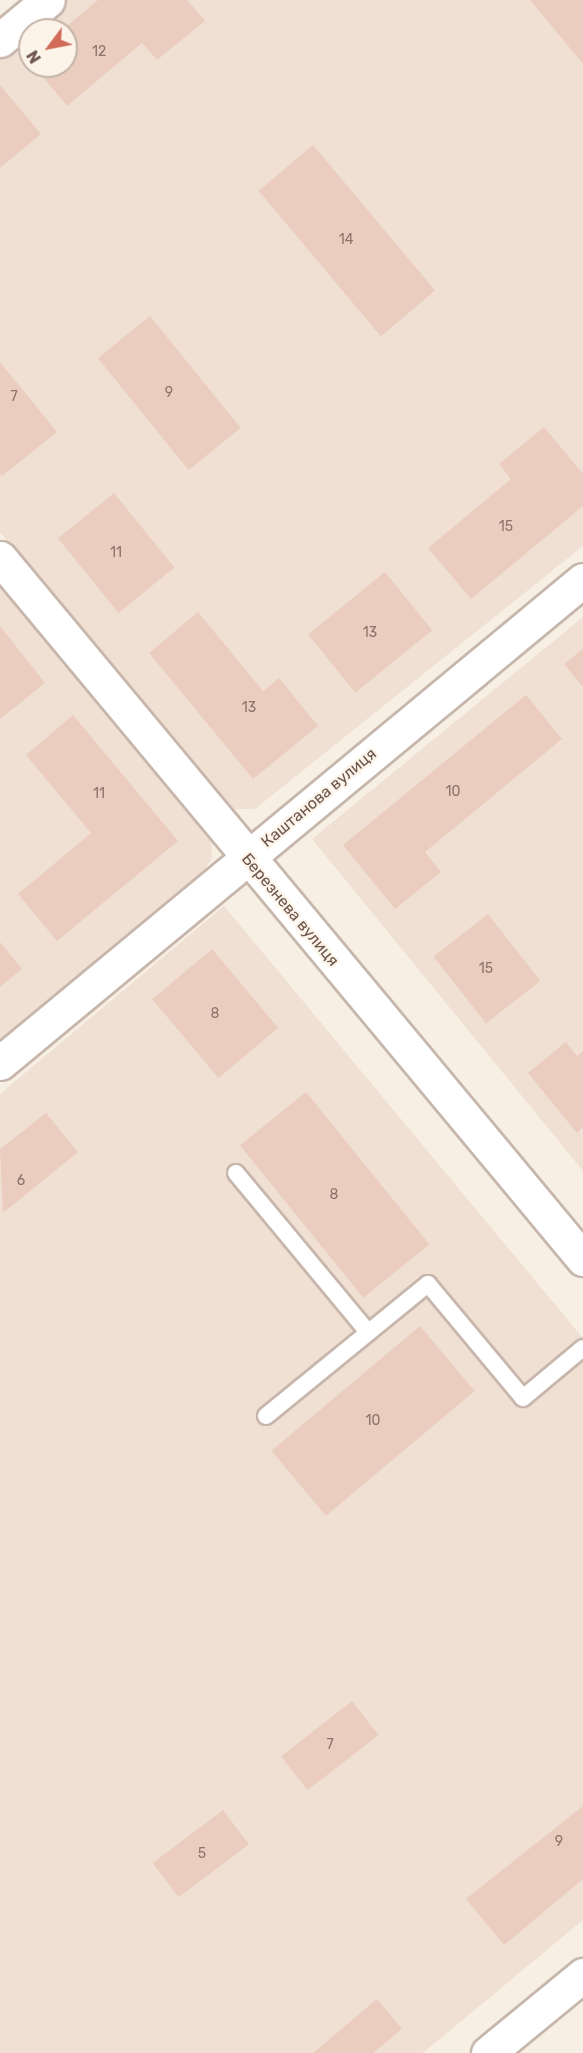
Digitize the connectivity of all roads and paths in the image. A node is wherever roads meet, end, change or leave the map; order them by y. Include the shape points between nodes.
1 (48, 0) edge
2 (0, 40) edge
3 (0, 558) edge
4 (583, 580) edge
5 (247, 858) junction
6 (0, 1063) edge
7 (236, 1173) dead end
8 (583, 1259) edge
9 (368, 1332) junction
10 (583, 1348) edge
11 (266, 1416) dead end
12 (583, 1975) edge
13 (488, 2053) edge

1 - 2 street
3 - 5 street, Березнева вулиця
4 - 5 street, Каштанова вулиця
5 - 6 street, Каштанова вулиця
5 - 8 street, Березнева вулиця
7 - 9 lane
9 - 10 lane via 428,1284 523,1398
9 - 11 lane
12 - 13 street

